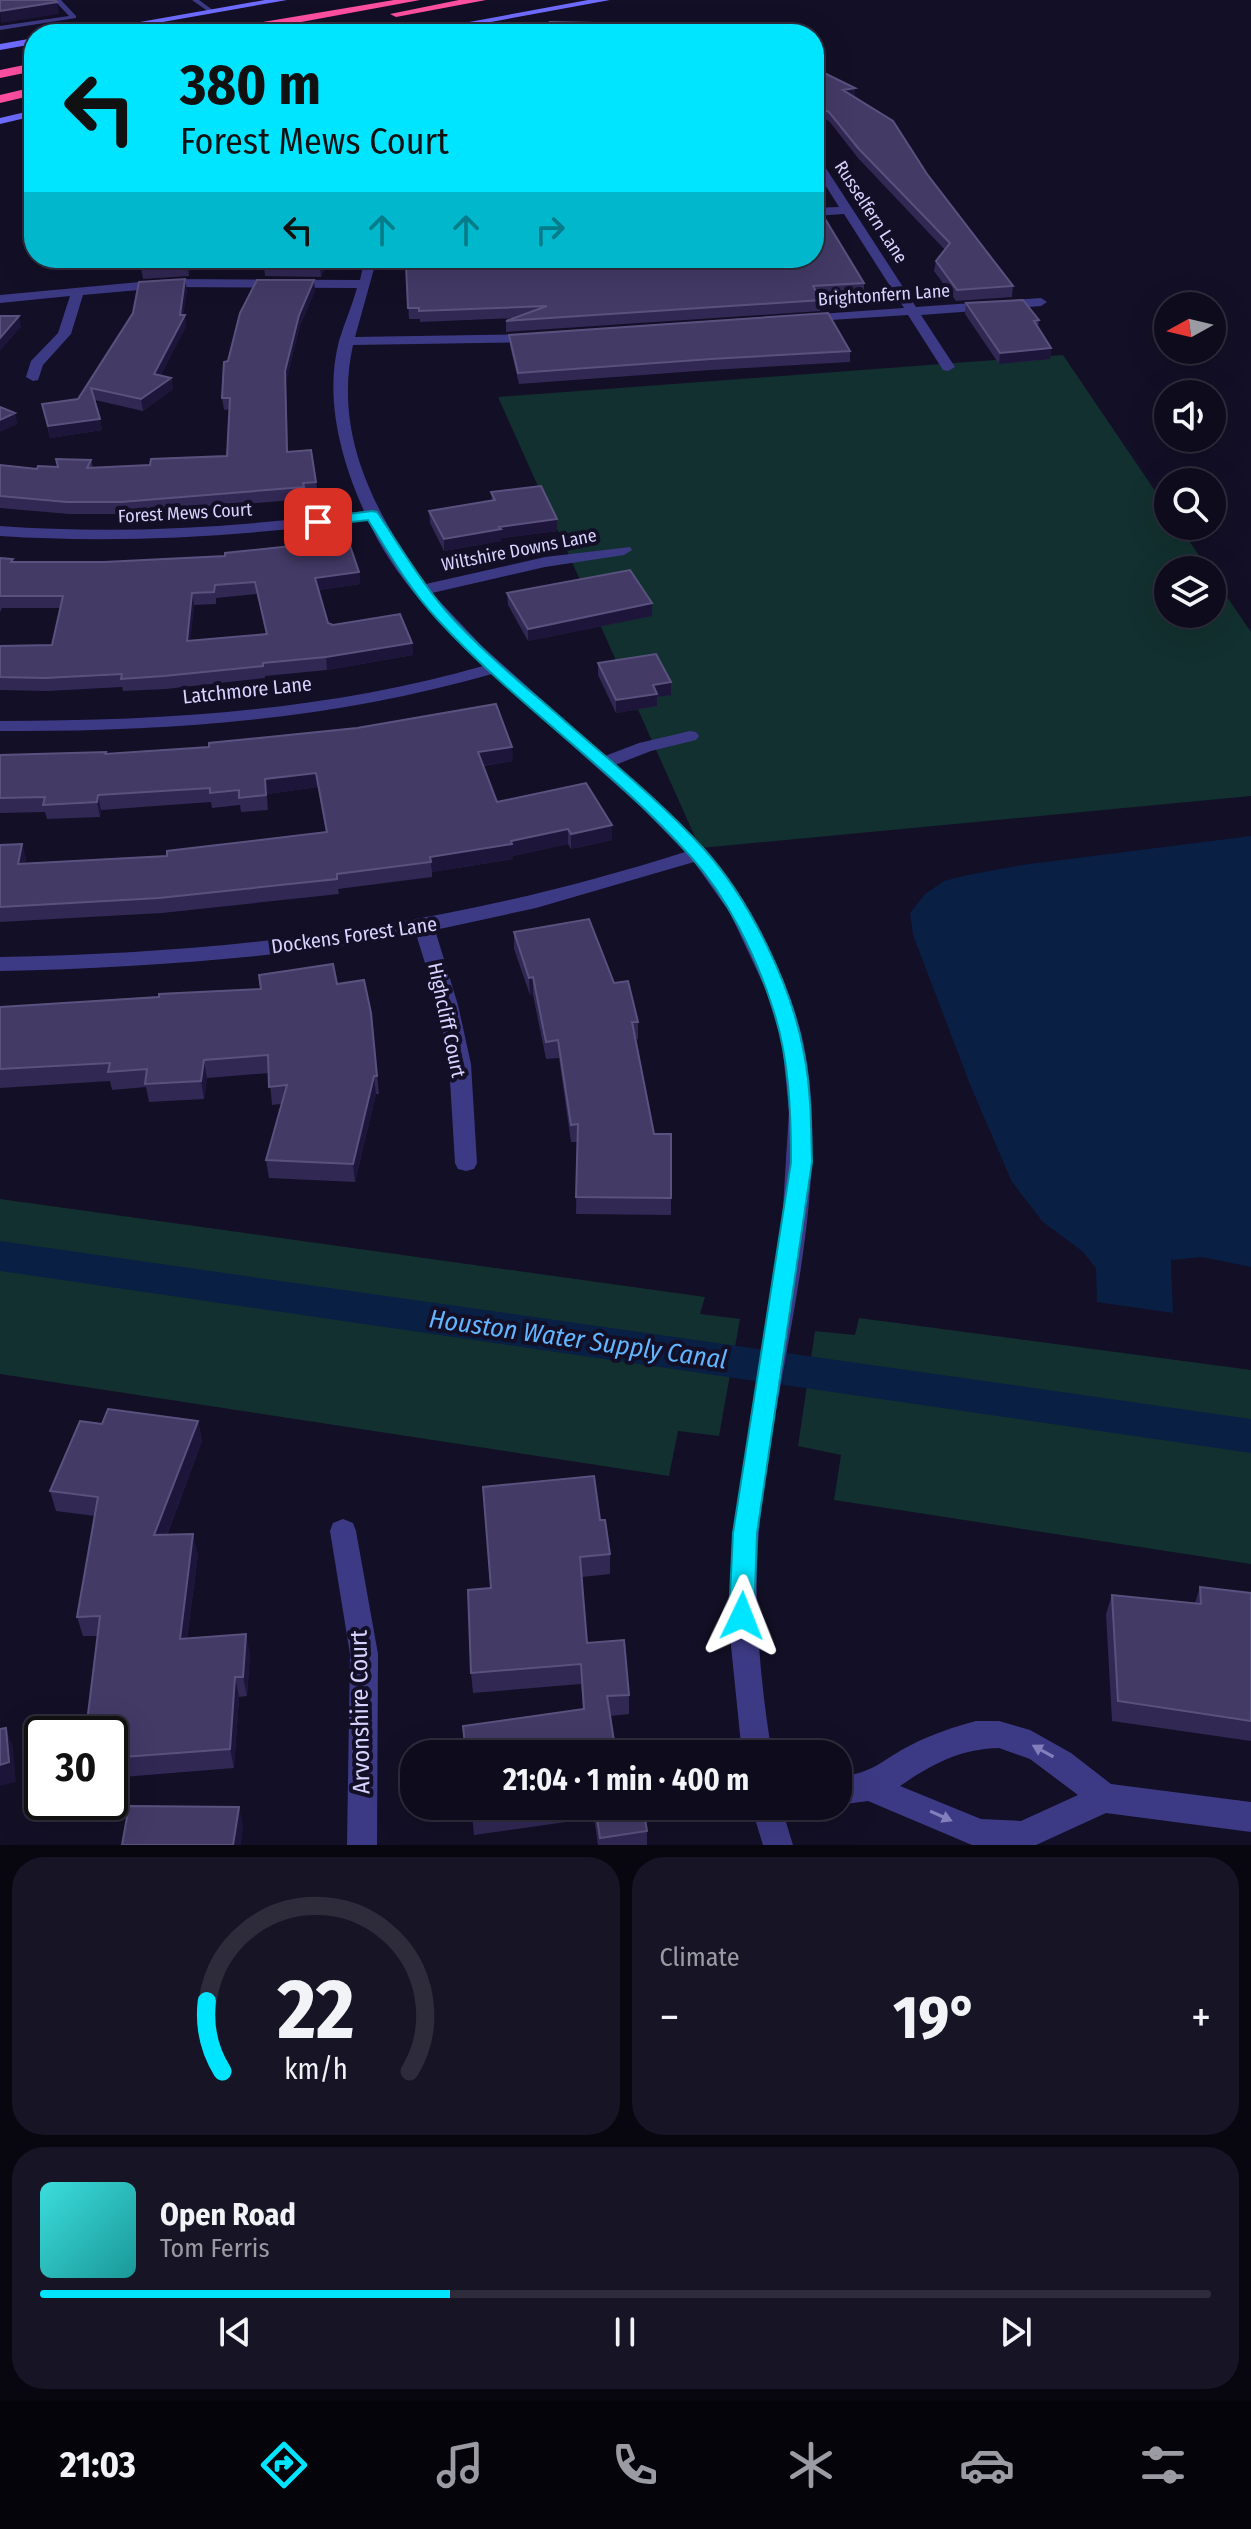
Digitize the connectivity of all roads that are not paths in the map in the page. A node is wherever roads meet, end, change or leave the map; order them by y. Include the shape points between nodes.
1 (57, 0) edge
2 (195, 0) edge
3 (282, 0) edge
4 (414, 0) edge
5 (480, 0) edge
6 (605, 0) edge
7 (211, 11) junction
8 (403, 13) junction
9 (361, 23) dead end
10 (24, 24) edge
11 (27, 24) edge
12 (135, 24) edge
13 (274, 24) edge
14 (340, 24) edge
15 (467, 24) edge
16 (0, 28) edge
17 (24, 43) edge
18 (0, 47) edge
19 (24, 69) edge
20 (0, 74) edge
21 (24, 81) edge
22 (0, 86) edge
23 (24, 93) edge
24 (0, 99) edge
25 (24, 115) edge
26 (0, 121) edge
27 (824, 173) edge
28 (849, 210) junction
29 (824, 211) edge
30 (369, 268) edge
31 (365, 284) junction
32 (78, 290) junction
33 (0, 299) edge
34 (1041, 302) dead end
35 (912, 311) junction
36 (787, 320) edge
37 (551, 336) edge
38 (346, 341) junction
39 (948, 367) dead end
40 (33, 377) dead end
41 (372, 515) junction
42 (0, 531) edge
43 (624, 550) dead end
44 (422, 590) junction
45 (495, 668) junction
46 (0, 726) edge
47 (690, 736) dead end
48 (603, 763) junction
49 (699, 854) junction
50 (424, 926) junction
51 (0, 964) edge
52 (466, 1163) dead end
53 (343, 1531) dead end
54 (755, 1740) edge
55 (868, 1787) junction
56 (852, 1789) edge
57 (1105, 1798) junction
58 (1251, 1817) edge
59 (770, 1820) edge
60 (362, 1845) edge
61 (778, 1845) edge

1 - 11 lane via 74,17
2 - 7 lane
3 - 7 main road
4 - 13 highway
5 - 8 highway
6 - 15 main road
7 - 12 main road
8 - 9 highway
8 - 14 highway
10 - 16 lane
17 - 18 main road
19 - 20 highway
21 - 22 highway
23 - 24 highway
25 - 26 main road
27 - 28 street, Russelfern Lane
28 - 29 street
28 - 35 street, Russelfern Lane
30 - 31 street
31 - 32 street via 219,281
31 - 38 street
32 - 33 street
32 - 40 street via 64,334 36,364
34 - 35 street, Brightonfern Lane
35 - 36 street, Brightonfern Lane
35 - 39 street, Russelfern Lane
37 - 38 street
38 - 41 street via 342,419
41 - 42 street, Forest Mews Court via 154,537
41 - 44 street
43 - 44 street, Wiltshire Downs Lane
44 - 45 street
45 - 46 street, Latchmore Lane via 396,693 284,710 168,721
45 - 48 street
47 - 48 street
48 - 49 street
49 - 50 street, Dockens Forest Lane via 568,894
49 - 54 street via 742,917 782,1005 801,1111 802,1162 745,1533 742,1616
50 - 51 street, Dockens Forest Lane via 156,959
50 - 52 street, Highcliff Court via 460,1064
53 - 60 street, Arvonshire Court via 364,1654
55 - 56 street
55 -> 57 street via 981,1834 1022,1836
57 -> 55 street via 1051,1755 1014,1736 969,1733
57 - 58 street
59 - 61 street

